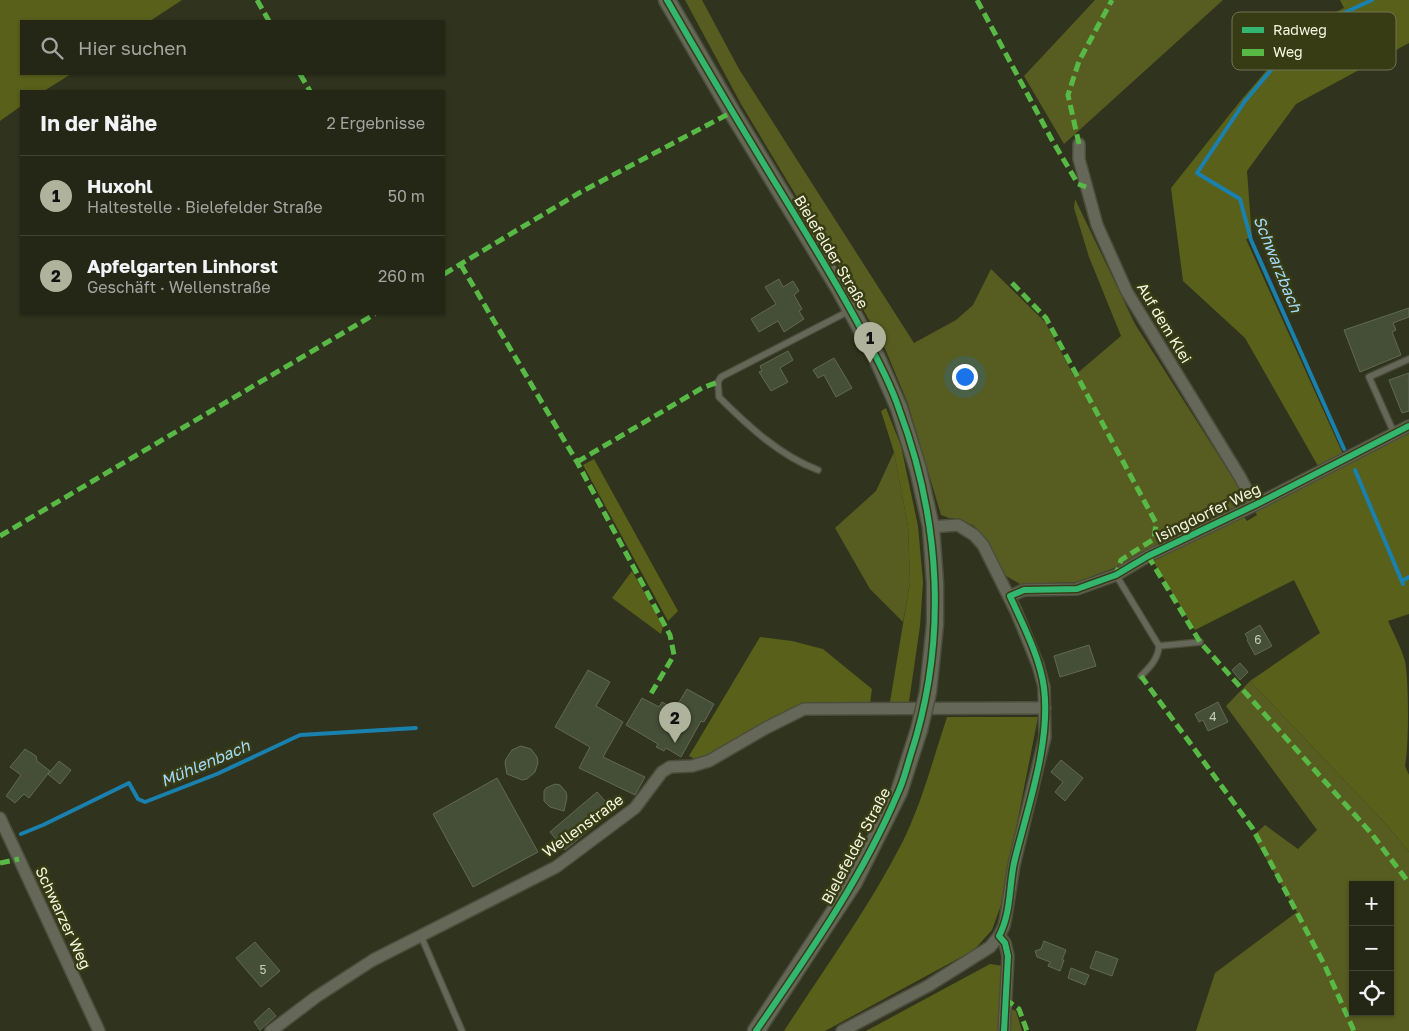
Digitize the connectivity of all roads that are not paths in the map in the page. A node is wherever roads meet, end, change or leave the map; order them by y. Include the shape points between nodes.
1 (667, 0) edge
2 (1080, 144) dead end
3 (851, 310) junction
4 (1409, 359) edge
5 (1409, 426) edge
6 (1395, 434) junction
7 (818, 470) dead end
8 (1255, 505) junction
9 (931, 527) junction
10 (1116, 575) junction
11 (1010, 596) junction
12 (1200, 642) dead end
13 (1159, 646) junction
14 (1141, 676) dead end
15 (1045, 708) junction
16 (0, 818) edge
17 (421, 936) junction
18 (999, 936) junction
19 (99, 1031) edge
20 (271, 1031) edge
21 (462, 1031) edge
22 (757, 1031) edge
23 (842, 1031) edge
24 (1004, 1031) edge

1 - 3 main road, Bielefelder Straße
2 - 8 street, Auf dem Klei via 1078,159 1097,225 1127,292
3 - 7 lane via 721,377 718,382 719,397 754,430 796,461
3 - 9 main road, Bielefelder Straße via 899,408 918,469
4 - 6 lane via 1369,377
5 - 6 street, Isingdorfer Weg
6 - 8 street, Isingdorfer Weg
8 - 10 street, Isingdorfer Weg via 1148,556
9 - 11 street via 958,525 974,535 983,545
9 - 22 main road, Bielefelder Straße, bridge via 936,624 928,692 899,792 854,882
10 - 11 street, Isingdorfer Weg via 1077,589 1024,590
10 - 13 lane
11 - 15 street via 1038,665
12 - 13 lane
13 - 14 lane via 1158,655
15 - 17 street, Wellenstraße via 804,709 709,761 670,767 662,772 634,808 556,867
15 - 18 street via 1045,737
16 - 19 street, Schwarzer Weg
17 - 20 street, Wellenstraße via 316,996
17 - 21 lane
18 - 23 street via 990,947 928,986
18 - 24 street via 1005,942 1008,956

